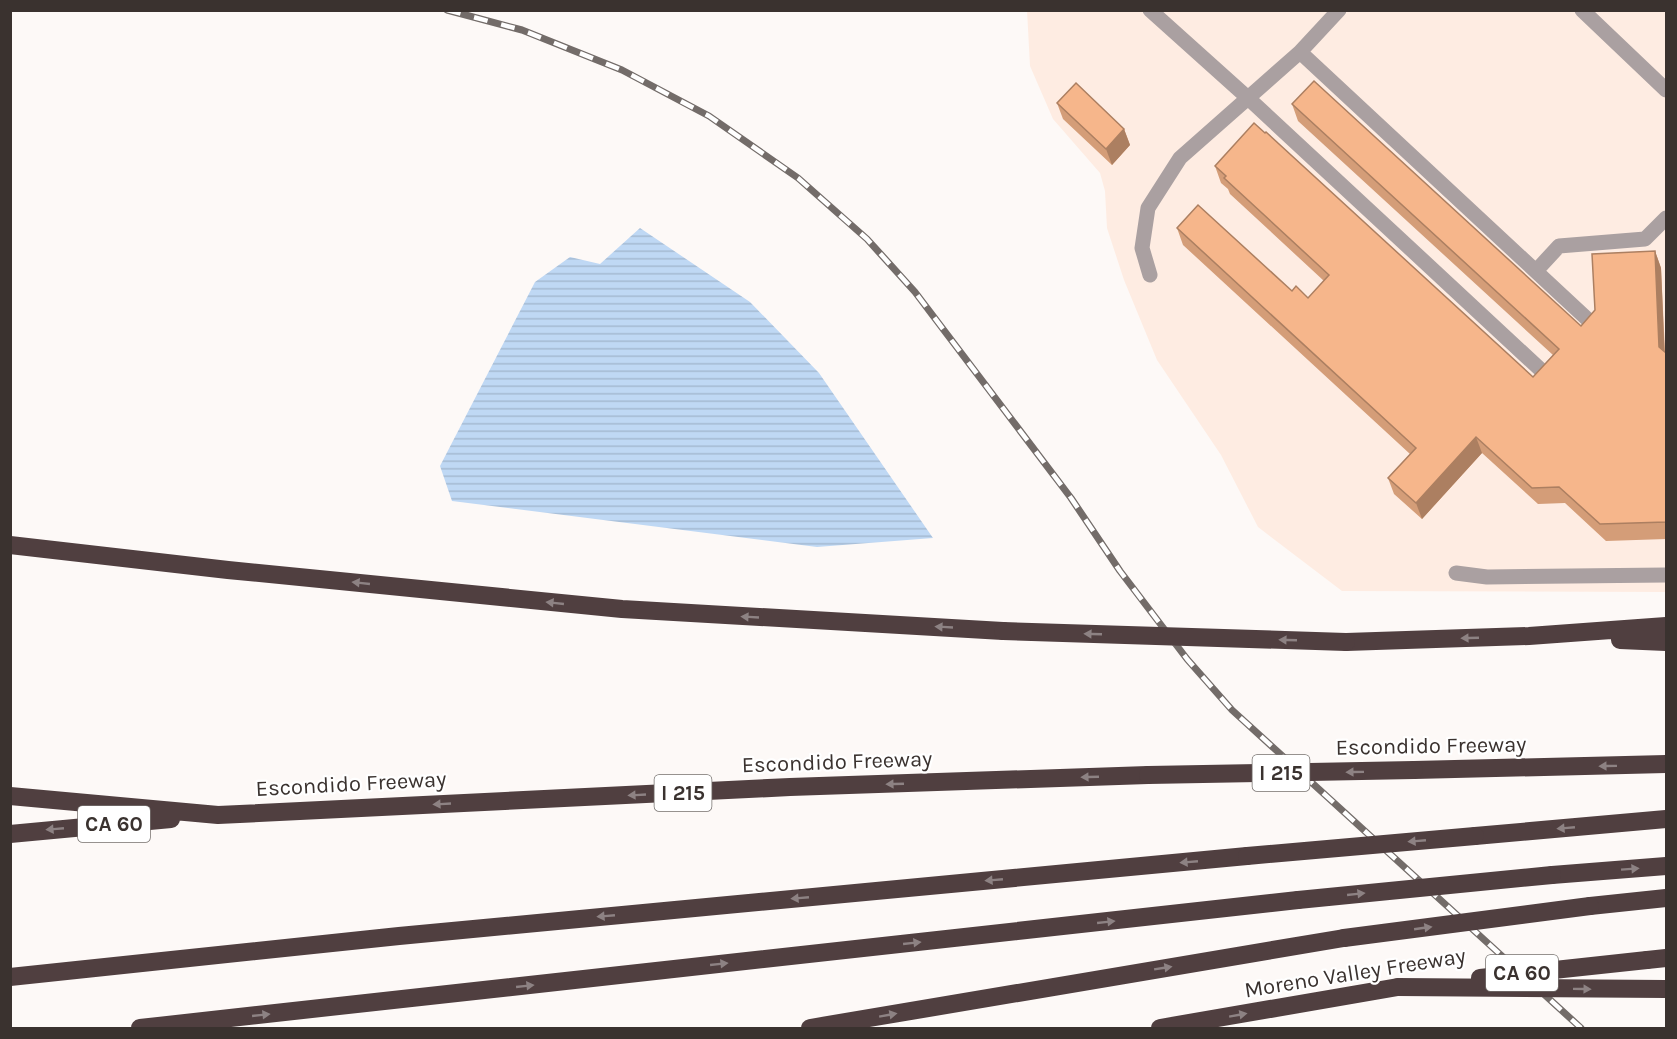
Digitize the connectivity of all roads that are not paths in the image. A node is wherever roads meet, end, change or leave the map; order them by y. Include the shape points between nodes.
1 (1150, 10) edge
2 (1339, 10) edge
3 (1582, 10) edge
4 (1300, 52) junction
5 (1666, 90) edge
6 (1248, 98) junction
7 (1666, 218) edge
8 (1536, 271) junction
9 (1150, 275) dead end
10 (1599, 330) edge
11 (1542, 371) edge
12 (10, 544) edge
13 (1456, 573) dead end
14 (1666, 576) edge
15 (1666, 626) edge
16 (1529, 636) junction
17 (1666, 642) edge
18 (1666, 764) edge
19 (10, 796) edge
20 (218, 815) junction
21 (1666, 819) edge
22 (10, 834) edge
23 (1666, 866) edge
24 (1666, 898) edge
25 (1666, 958) edge
26 (10, 977) edge
27 (1398, 987) junction
28 (1666, 989) edge
29 (140, 1029) edge
30 (810, 1029) edge
31 (1160, 1029) edge

1 - 6 lane
2 - 4 lane
3 - 5 lane
4 - 6 lane
4 - 8 lane
6 - 9 lane via 1180,158 1148,208 1142,248
6 - 11 lane
7 - 8 lane via 1645,239 1559,246
8 - 10 lane
16 -> 12 highway, bridge via 1346,642 1003,631 622,609
13 - 14 lane via 1487,577
15 - 16 highway
16 - 17 highway
18 -> 20 highway, Escondido Freeway / I 215, bridge via 790,787
19 - 20 highway, Escondido Freeway / I 215
20 -> 22 highway, CA 60
21 -> 26 highway, bridge via 411,935
29 -> 23 highway, bridge via 1298,900
30 -> 24 highway, bridge via 1344,938
25 - 27 highway, Moreno Valley Freeway / CA 60, bridge
27 -> 28 highway, bridge
31 -> 27 highway, Moreno Valley Freeway / CA 60

